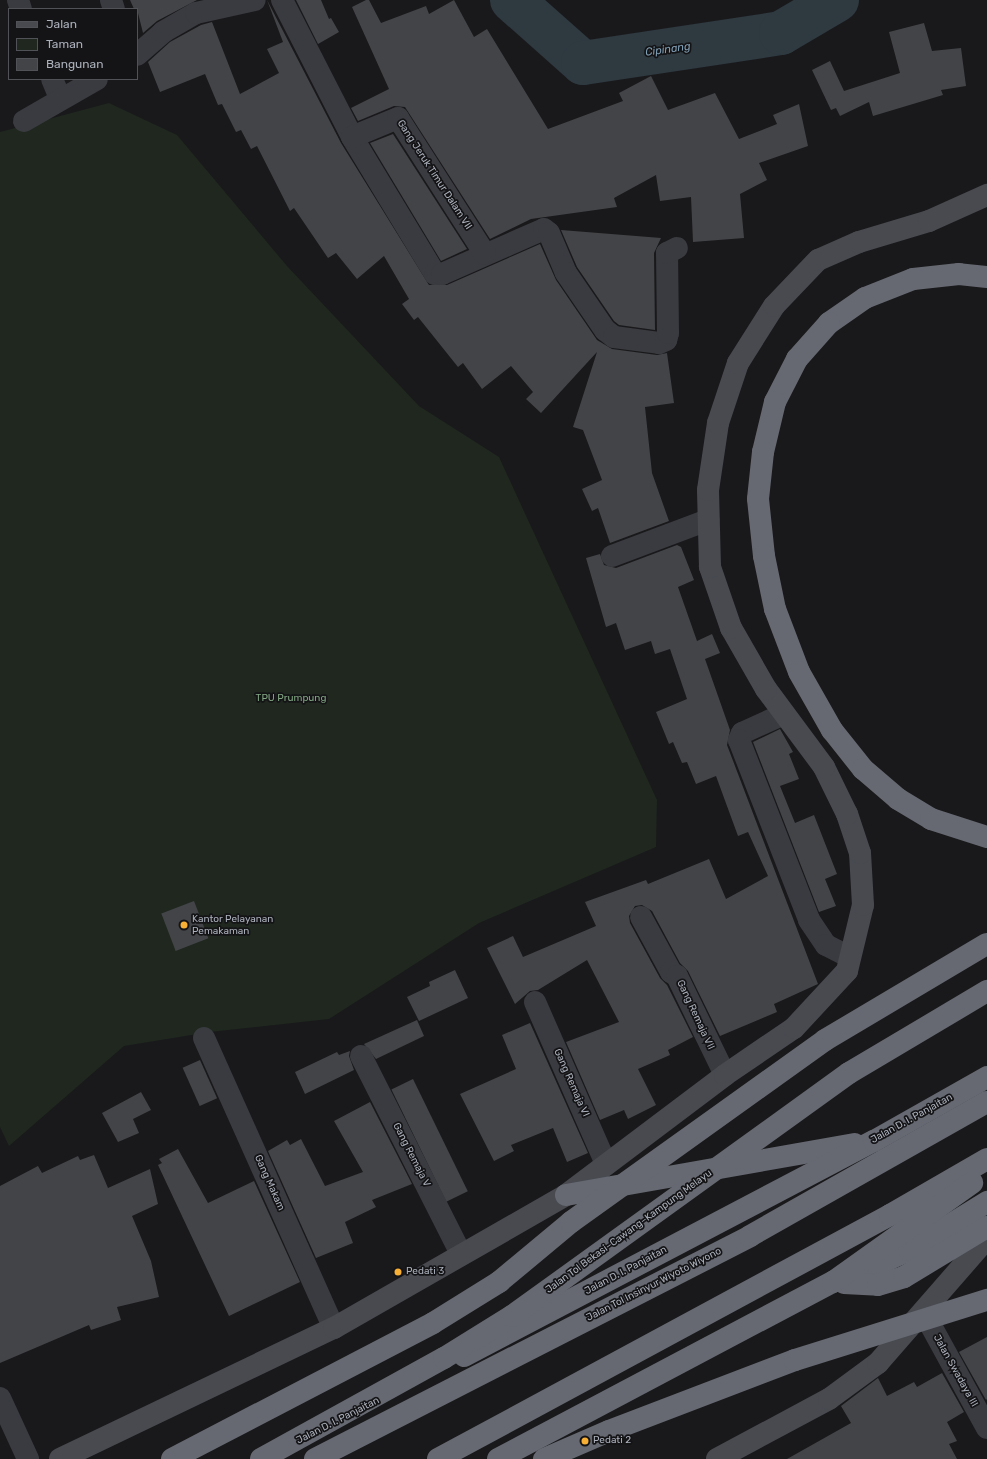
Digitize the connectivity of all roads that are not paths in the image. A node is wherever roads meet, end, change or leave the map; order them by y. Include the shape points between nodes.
1 (255, 0) edge
2 (282, 0) edge
3 (138, 54) edge
4 (93, 80) edge
5 (56, 89) edge
6 (24, 121) dead end
7 (352, 137) junction
8 (987, 195) edge
9 (677, 248) dead end
10 (485, 254) junction
11 (987, 277) edge
12 (708, 520) junction
13 (612, 556) dead end
14 (784, 714) junction
15 (987, 837) edge
16 (641, 917) dead end
17 (987, 944) edge
18 (850, 957) junction
19 (987, 991) edge
20 (535, 1002) dead end
21 (204, 1038) dead end
22 (361, 1056) dead end
23 (725, 1075) junction
24 (987, 1077) edge
25 (987, 1102) edge
26 (874, 1141) junction
27 (987, 1159) edge
28 (606, 1164) junction
29 (987, 1174) edge
30 (566, 1195) junction
31 (987, 1202) edge
32 (987, 1227) edge
33 (987, 1238) edge
34 (461, 1254) junction
35 (833, 1282) junction
36 (987, 1300) edge
37 (924, 1313) junction
38 (334, 1328) junction
39 (0, 1398) edge
40 (987, 1428) edge
41 (28, 1459) edge
42 (60, 1459) edge
43 (172, 1459) edge
44 (261, 1459) edge
45 (315, 1459) edge
46 (438, 1459) edge
47 (498, 1459) edge
48 (544, 1459) edge
49 (716, 1459) edge

1 - 3 street via 196,13 163,32
2 - 7 street
4 - 5 street
5 - 6 street
7 - 10 street, Gang Jeruk Timur Dalam VII via 398,118
7 - 10 street via 429,270 434,274 442,274
8 - 12 street via 929,221 860,242 818,260 774,306 738,363 718,423 708,490
9 - 10 street via 667,253 668,332 666,340 659,343 614,337 605,330 566,273 549,233 544,229
11 - 15 highway via 959,274 913,279 865,298 829,323 797,359 775,402 763,452 758,499 764,556 775,609 799,672 832,730 863,769 898,799 931,819
12 - 13 street
12 - 14 street via 710,566 731,628 766,689
14 - 18 street via 824,767 848,814 860,853 863,905
14 - 18 street via 742,733 739,740 809,920 826,945
16 - 23 street, Gang Remaja VII via 670,972 677,976
17 - 43 highway, bridge via 825,1040 571,1222 499,1282 440,1319
18 - 23 street via 847,971 794,1028
19 - 44 highway, Jalan Tol Bekasi–Cawang–Kampung Melayu, bridge via 849,1073 512,1316 444,1358
20 - 28 street, Gang Remaja VI
21 - 38 street, Gang Makam
22 - 34 street, Gang Remaja V
23 - 28 street
24 - 26 highway, Jalan D. I. Panjaitan
25 - 45 highway, Jalan Tol Insinyur Wiyoto Wiyono via 750,1236
26 - 30 highway
26 - 44 highway, Jalan D. I. Panjaitan
27 - 46 highway via 890,1215
28 - 30 street
29 - 35 highway
30 - 34 street
31 - 35 highway via 880,1265
32 - 35 highway via 904,1277 878,1285
33 - 37 street
34 - 38 street
35 - 47 highway
36 - 48 highway, bridge via 795,1360 609,1431
37 - 40 street, Jalan Swadaya III
37 - 49 street via 878,1363 829,1399
38 - 42 street
39 - 41 street

